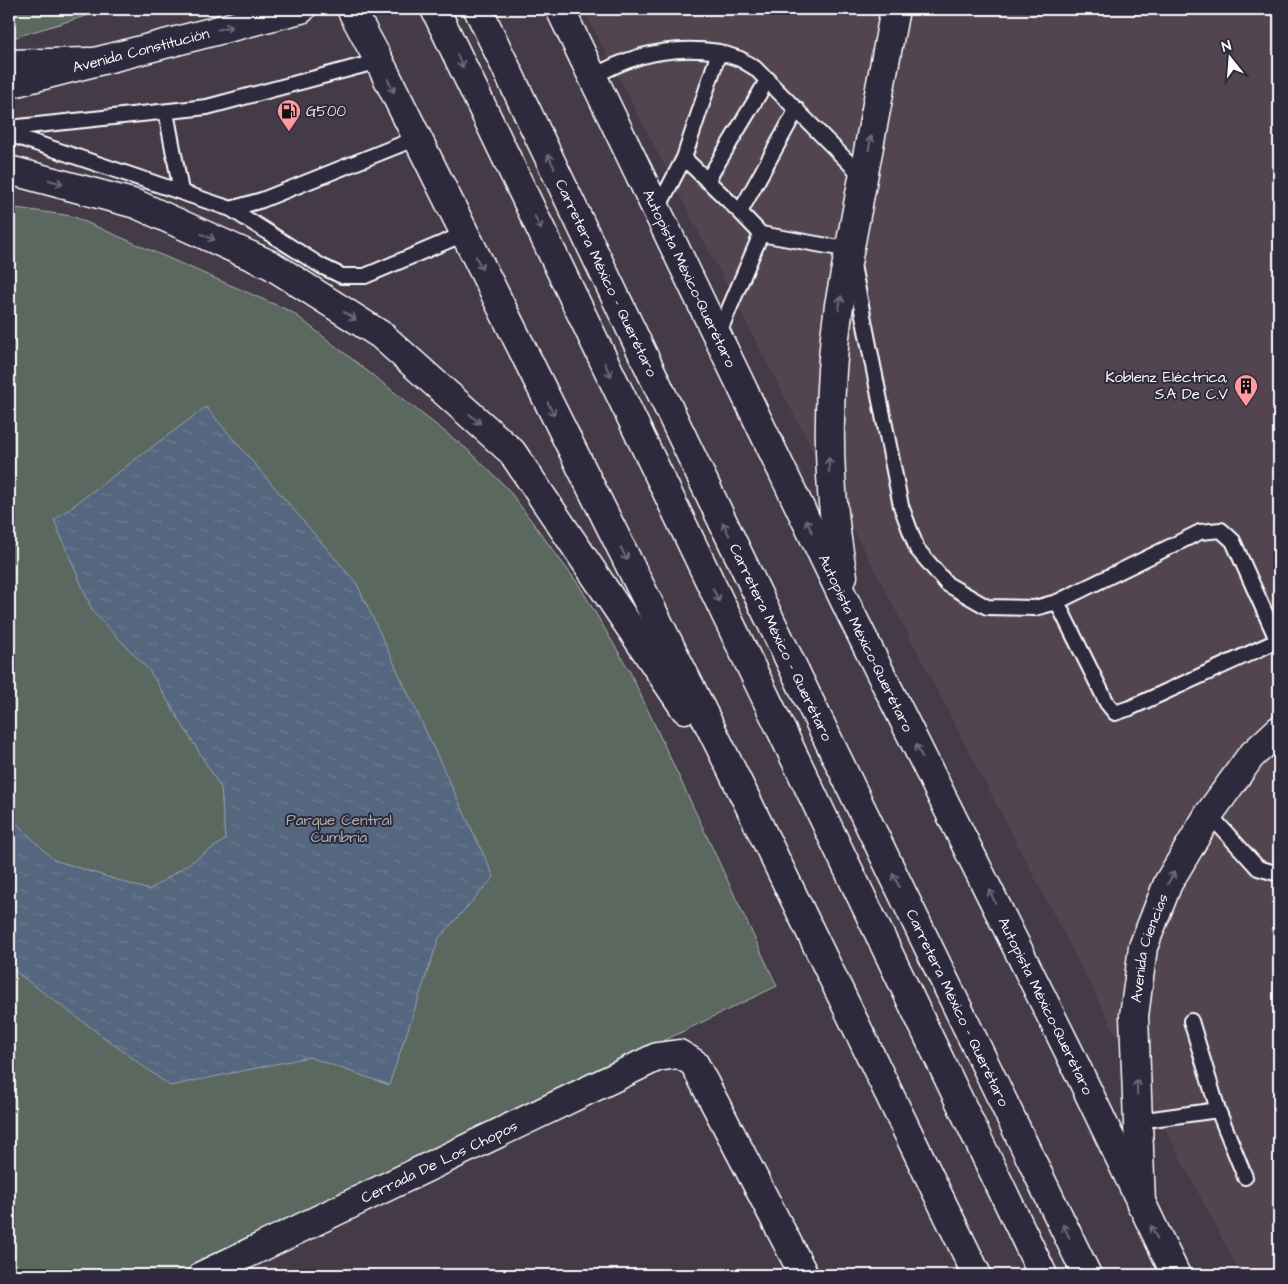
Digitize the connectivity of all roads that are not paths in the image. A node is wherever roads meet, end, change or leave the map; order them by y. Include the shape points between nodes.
1 (301, 9) edge
2 (351, 9) edge
3 (478, 9) edge
4 (560, 9) edge
5 (895, 9) edge
6 (437, 13) edge
7 (374, 52) junction
8 (719, 52) junction
9 (89, 62) junction
10 (9, 64) edge
11 (592, 77) junction
12 (768, 79) junction
13 (9, 84) edge
14 (797, 109) junction
15 (166, 112) junction
16 (9, 128) edge
17 (9, 134) edge
18 (417, 138) junction
19 (684, 158) junction
20 (9, 170) edge
21 (863, 177) junction
22 (707, 181) junction
23 (181, 191) junction
24 (232, 209) junction
25 (658, 210) junction
26 (740, 212) junction
27 (464, 234) junction
28 (761, 234) junction
29 (850, 250) junction
30 (718, 335) junction
31 (1057, 602) junction
32 (852, 616) junction
33 (1279, 641) edge
34 (1279, 730) edge
35 (748, 803) junction
36 (1209, 814) junction
37 (1279, 874) edge
38 (1191, 1022) dead end
39 (1218, 1110) junction
40 (1138, 1121) junction
41 (1245, 1177) dead end
42 (1141, 1205) junction
43 (203, 1275) edge
44 (804, 1275) edge
45 (977, 1275) edge
46 (1043, 1275) edge
47 (1087, 1275) edge
48 (1176, 1275) edge

9 -> 1 main road, Avenida Constitución
2 - 7 main road
47 -> 3 main road, Carretera México - Querétaro
4 - 11 main road, Autopista México-Querétaro
21 -> 5 main road
6 -> 46 main road
7 - 15 lane via 207,108
7 -> 18 main road
8 - 11 lane via 673,49 652,53 611,66
8 - 12 lane via 740,59
8 - 19 lane
9 - 10 main road
9 - 13 main road, Avenida Constitución
11 - 25 main road, Autopista México-Querétaro
12 - 14 lane
12 - 22 lane
14 - 21 lane
14 - 26 lane
15 - 16 lane
15 - 23 lane
17 - 23 lane
18 - 24 lane
18 - 27 main road
19 - 22 lane
19 - 25 lane
20 -> 35 main road via 136,204 271,265 381,335 512,452
21 - 29 main road
22 - 26 lane
23 - 24 lane
24 - 27 lane via 342,276 365,276
25 - 30 main road, Autopista México-Querétaro
26 - 28 lane
27 -> 35 main road
28 - 29 lane
28 - 30 lane
29 - 31 lane via 901,506 917,549 947,584 987,607 1035,608
32 -> 29 main road via 833,513 829,469 834,345
32 -> 30 main road, Autopista México-Querétaro
31 - 33 lane via 1106,703 1115,713
31 - 33 lane via 1200,532 1221,530 1233,541
42 -> 32 main road, Autopista México-Querétaro via 1068,1050
34 - 36 main road, Avenida Ciencias via 1251,756
35 - 45 main road
36 - 37 lane via 1258,868
40 -> 36 main road, Avenida Ciencias via 1134,1016 1144,947 1168,883
38 - 39 lane
39 - 40 lane
39 - 41 lane
40 - 42 main road, Avenida Ciencias
48 -> 42 main road, Autopista México-Querétaro
43 - 44 main road, Cerrada De Los Chopos via 657,1057 679,1054 694,1063

